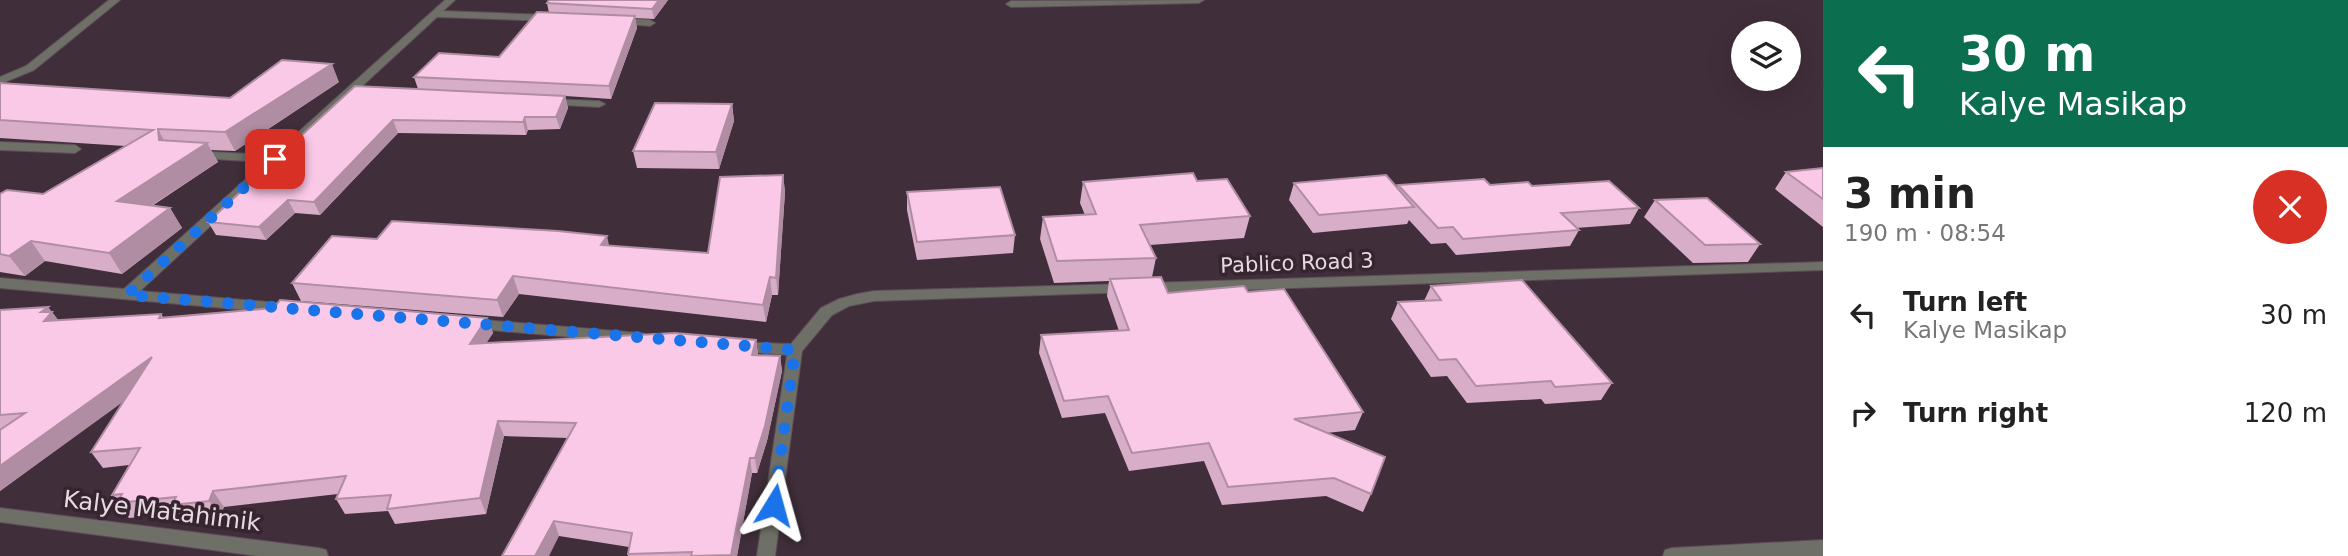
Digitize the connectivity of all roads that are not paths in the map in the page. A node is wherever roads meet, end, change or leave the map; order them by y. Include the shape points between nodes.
1 (114, 0) edge
2 (450, 0) edge
3 (1199, 0) edge
4 (1011, 4) dead end
5 (435, 14) junction
6 (556, 19) edge
7 (610, 21) edge
8 (650, 23) edge
9 (0, 81) edge
10 (348, 92) junction
11 (362, 93) edge
12 (530, 101) edge
13 (599, 104) dead end
14 (0, 146) edge
15 (75, 149) dead end
16 (187, 154) edge
17 (275, 159) junction
18 (1823, 266) edge
19 (0, 283) edge
20 (127, 295) junction
21 (308, 310) edge
22 (461, 323) edge
23 (656, 339) edge
24 (725, 345) edge
25 (795, 350) junction
26 (0, 514) edge
27 (1823, 548) edge
28 (1758, 553) edge
29 (318, 556) edge
30 (766, 556) edge
31 (1672, 556) edge

1 - 9 street via 30,68
2 - 5 street
3 - 4 street
5 - 6 street
5 - 10 street
7 - 8 street
10 - 11 street
10 - 17 street
12 - 13 street
14 - 15 street
16 - 17 street
17 - 20 street
18 - 25 street, Pablico Road 3 via 874,296 826,309
19 - 20 street
20 - 21 street
22 - 23 street
24 - 25 street
25 - 30 street
26 - 29 street, Kalye Matahimik
27 - 28 street
28 - 31 street

